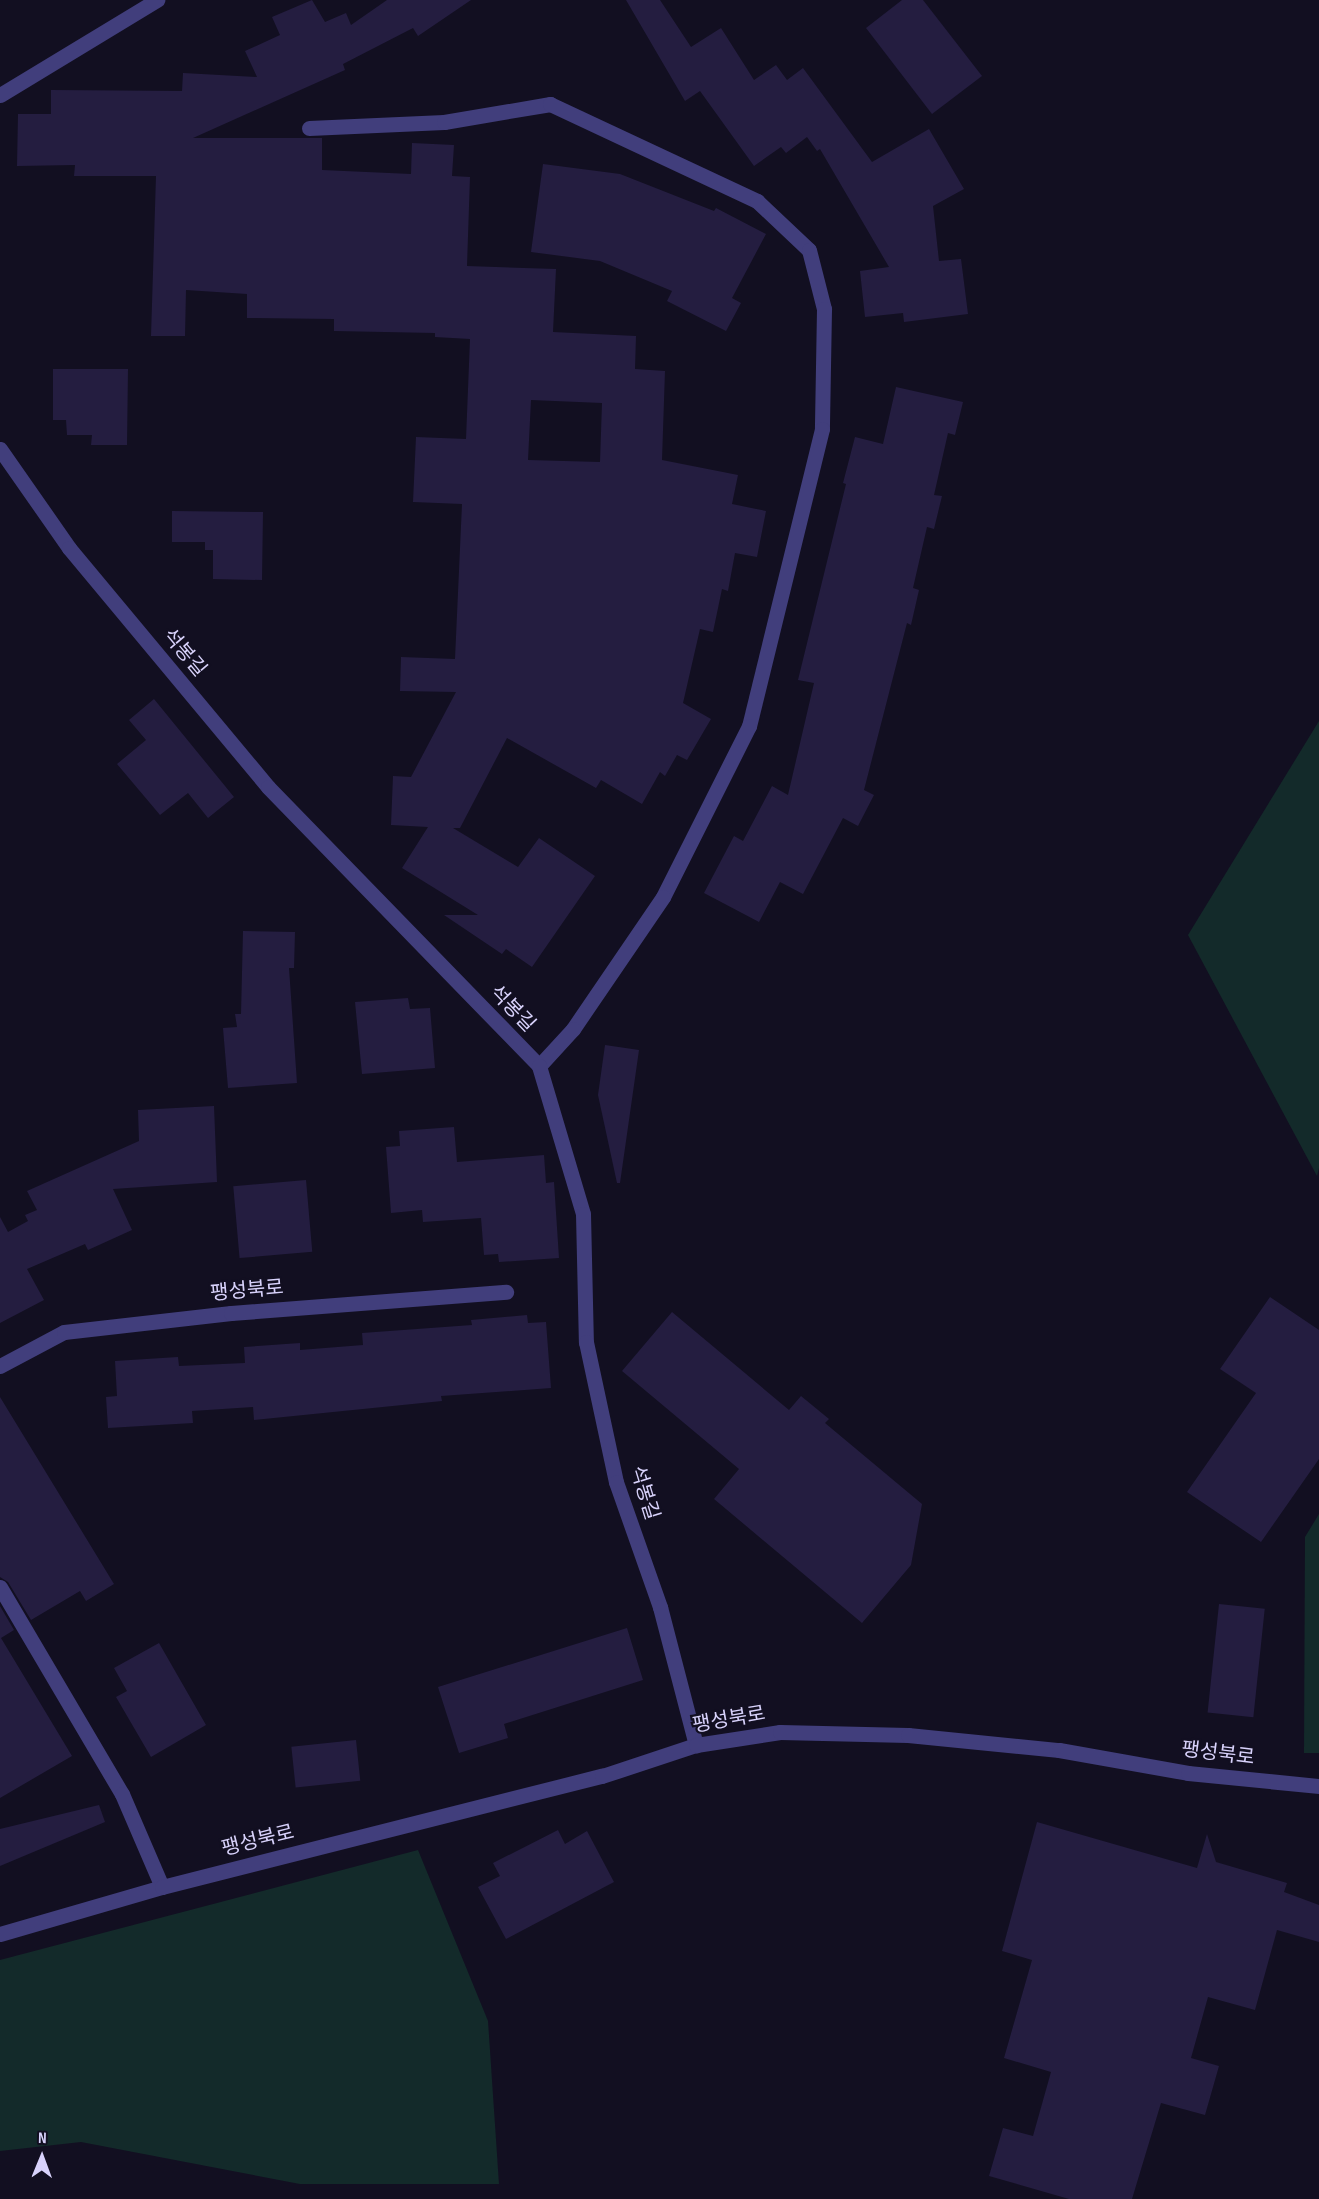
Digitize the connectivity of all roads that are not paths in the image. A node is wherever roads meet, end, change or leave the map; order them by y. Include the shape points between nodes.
1 (158, 0) edge
2 (0, 95) edge
3 (309, 128) dead end
4 (0, 449) edge
5 (539, 1066) junction
6 (506, 1292) dead end
7 (0, 1366) edge
8 (0, 1587) edge
9 (696, 1745) junction
10 (1319, 1786) edge
11 (162, 1887) junction
12 (0, 1934) edge

1 - 2 street
3 - 5 street via 444,122 550,104 757,201 809,250 824,309 822,429 749,726 663,897 573,1029
4 - 5 street, 석봉길 via 69,548 268,787
5 - 9 street, 석봉길 via 583,1214 586,1342 616,1482 660,1607
6 - 7 street, 팽성북로 via 231,1313 64,1332
8 - 11 street via 123,1794
9 - 10 street, 팽성북로 via 780,1732 908,1735 1059,1750 1188,1773
9 - 11 street, 팽성북로 via 602,1776
11 - 12 street, 팽성북로

